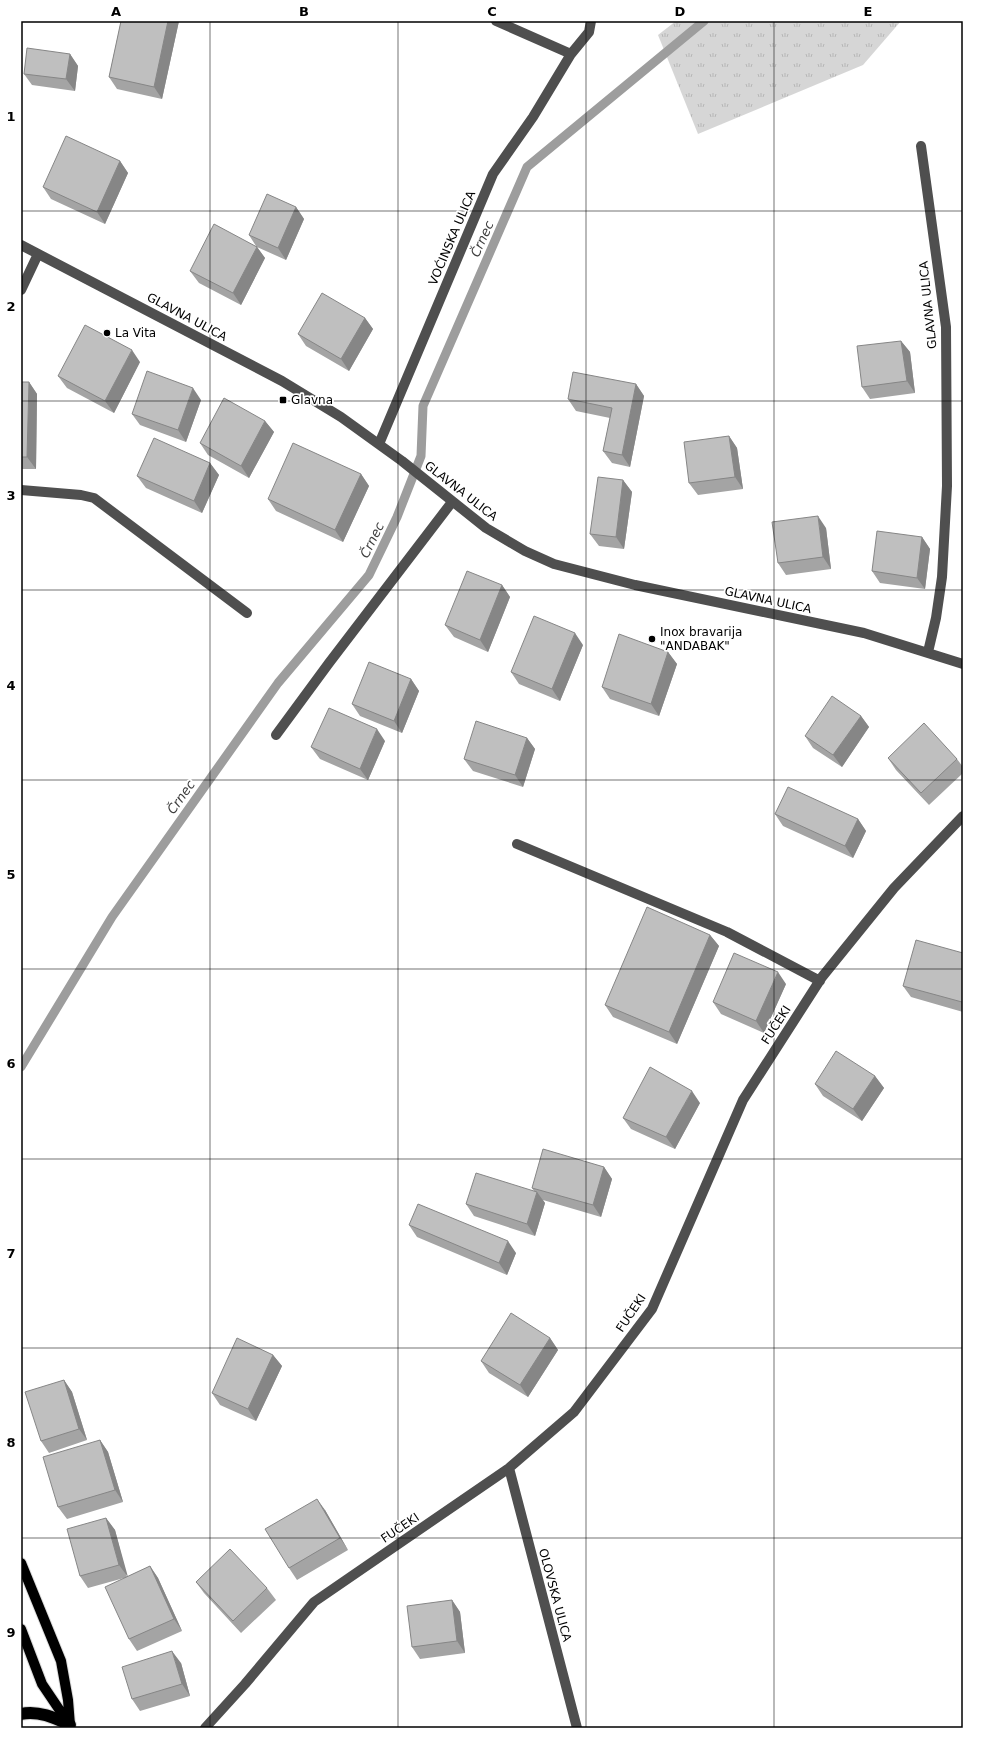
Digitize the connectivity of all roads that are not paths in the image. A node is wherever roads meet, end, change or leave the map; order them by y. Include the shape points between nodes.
1 (496, 21) edge
2 (591, 21) edge
3 (571, 54) junction
4 (922, 146) dead end
5 (21, 245) edge
6 (38, 254) junction
7 (21, 290) edge
8 (379, 444) junction
9 (21, 490) edge
10 (452, 502) junction
11 (247, 613) dead end
12 (928, 652) junction
13 (963, 664) edge
14 (276, 735) dead end
15 (963, 816) edge
16 (516, 844) dead end
17 (820, 981) junction
18 (509, 1468) junction
19 (21, 1563) edge
20 (21, 1629) edge
21 (21, 1714) edge
22 (69, 1727) edge
23 (205, 1728) edge
24 (577, 1728) edge

1 - 3 street
2 - 3 street, VOĆINSKA ULICA via 589,32
3 - 8 street, VOĆINSKA ULICA via 534,117 493,174
4 - 12 street, GLAVNA ULICA via 946,327 947,486 942,577
5 - 6 street, GLAVNA ULICA
6 - 7 street
6 - 8 street, GLAVNA ULICA via 282,381
8 - 10 street, GLAVNA ULICA
9 - 11 street via 81,494 94,498
10 - 12 street, GLAVNA ULICA via 486,528 554,564 642,586 864,633
10 - 14 street
12 - 13 street, GLAVNA ULICA
15 - 17 street, FUČEKI via 894,888
16 - 17 street via 727,932
17 - 18 street, FUČEKI via 743,1100 652,1309 574,1412
18 - 23 street, FUČEKI via 314,1602
18 - 24 street, OLOVSKA ULICA
19 - 22 main road via 60,1661 68,1700
20 - 22 main road via 42,1684
21 - 22 highway via 52,1717

